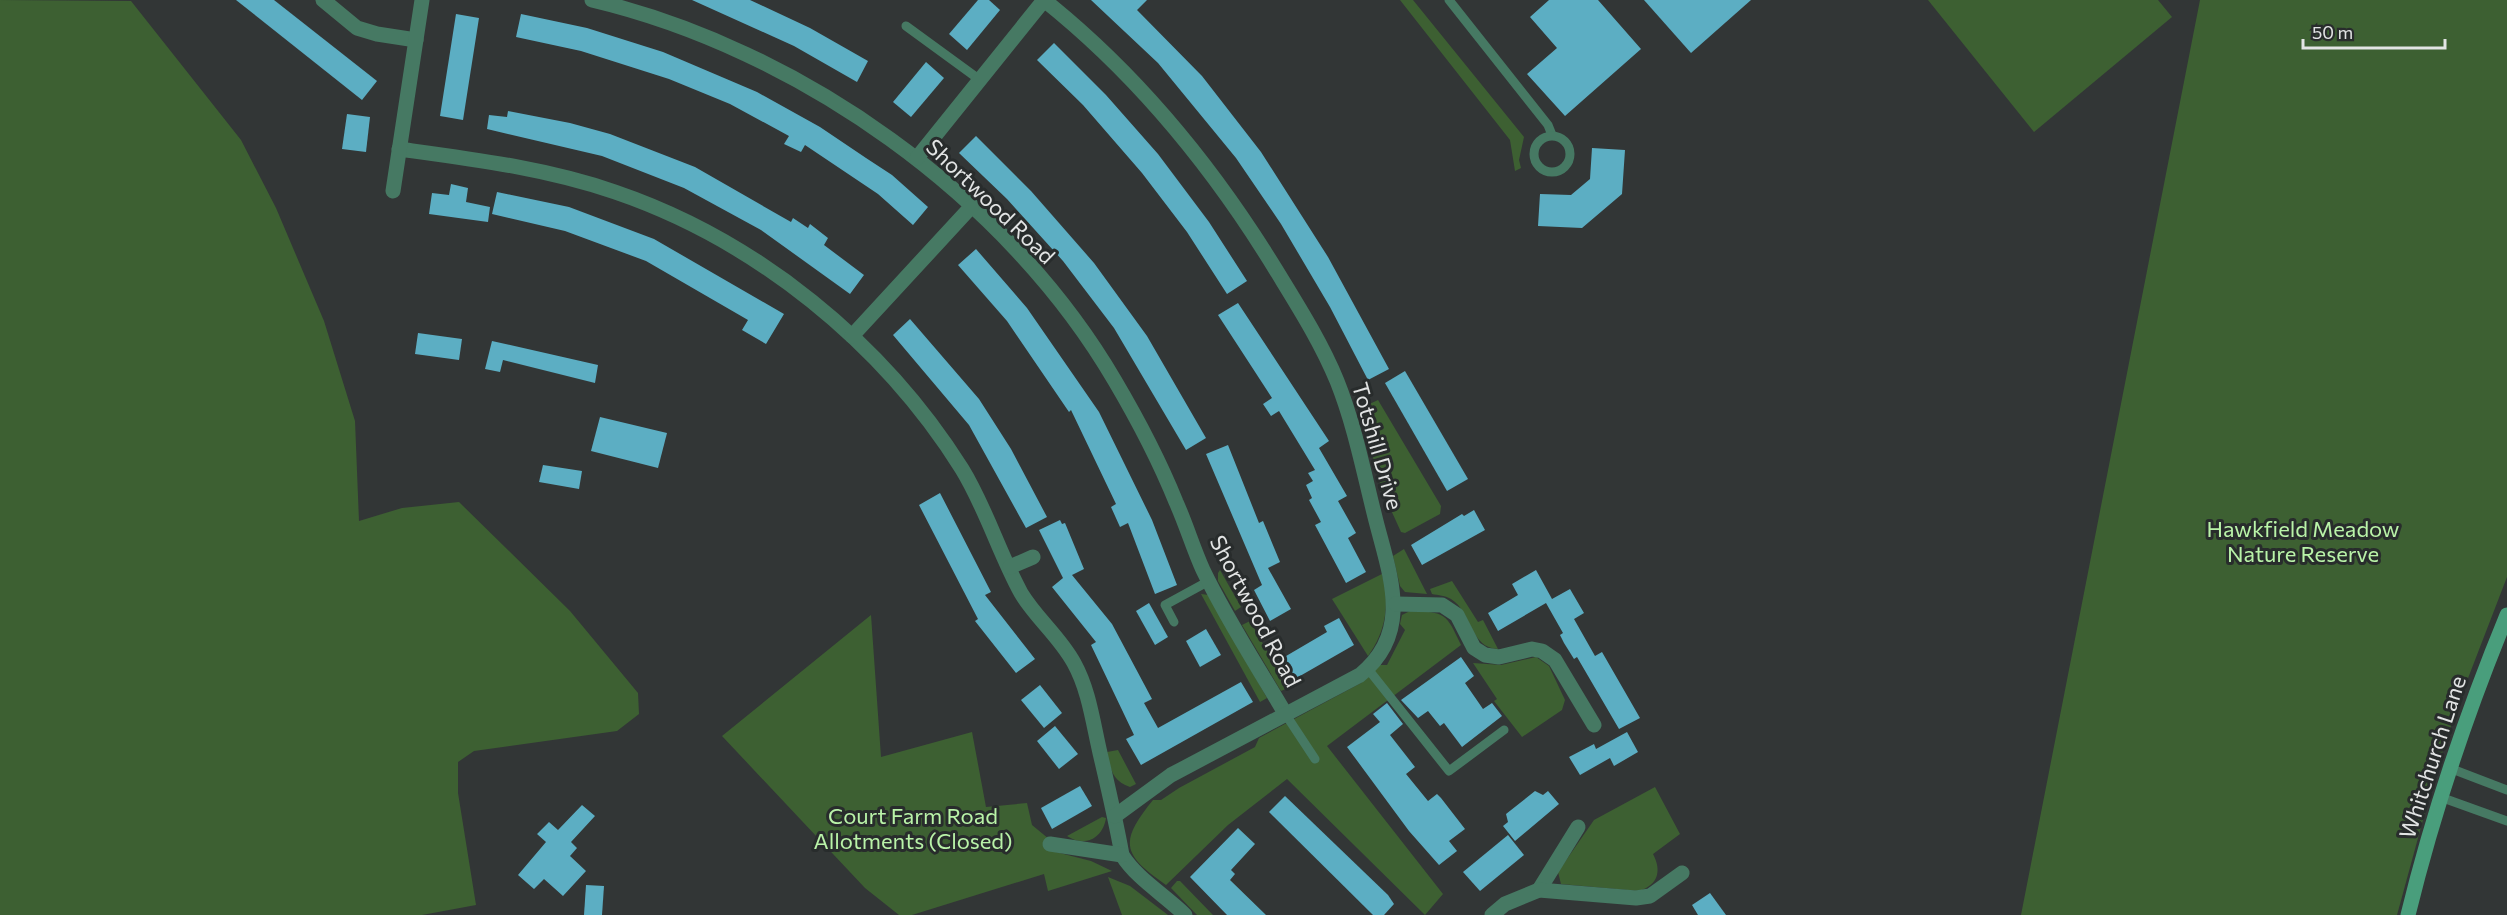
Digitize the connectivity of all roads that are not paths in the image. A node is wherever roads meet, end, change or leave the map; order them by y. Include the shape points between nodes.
1 (323, 0) edge
2 (422, 0) edge
3 (592, 0) edge
4 (1044, 0) edge
5 (1449, 0) edge
6 (906, 26) dead end
7 (416, 40) junction
8 (980, 80) junction
9 (1552, 135) junction
10 (399, 149) junction
11 (916, 158) junction
12 (393, 191) dead end
13 (971, 207) junction
14 (852, 336) junction
15 (1033, 557) dead end
16 (1010, 567) junction
17 (1209, 581) junction
18 (1396, 604) junction
19 (2507, 615) edge
20 (1174, 622) dead end
21 (1368, 669) junction
22 (1286, 715) junction
23 (1594, 726) dead end
24 (1504, 730) dead end
25 (1315, 759) dead end
26 (2451, 769) junction
27 (2507, 790) edge
28 (2443, 798) junction
29 (1114, 816) junction
30 (2503, 820) edge
31 (1578, 827) dead end
32 (1050, 844) dead end
33 (1122, 855) junction
34 (1682, 873) dead end
35 (1539, 890) junction
36 (1185, 915) edge
37 (1492, 915) edge
38 (2408, 915) edge

1 - 7 street via 357,28
2 - 7 street
3 - 11 street, Shortwood Road via 702,35 787,74 853,113
4 - 8 street
4 - 18 street, Totshill Drive via 1090,37 1169,120 1234,205 1291,294 1332,370 1349,415
5 - 9 lane
6 - 8 lane
7 - 10 street
8 - 11 street
9 - 9 lane via 1565,141 1571,154 1566,167 1553,173 1539,168 1533,154 1539,141
10 - 12 street
10 - 14 street via 520,166 616,192 690,224 766,267
11 - 13 street, Shortwood Road
13 - 14 street
13 - 17 street, Shortwood Road via 1020,254 1083,332 1114,379 1155,453
14 - 16 street via 930,423 991,522
15 - 16 street
16 - 29 street via 1022,594 1075,664 1087,696
17 - 20 lane via 1165,605
17 - 22 street, Shortwood Road
18 - 21 street, Totshill Drive via 1388,638
18 - 23 street via 1442,604 1457,615 1474,648 1485,655 1542,651 1554,660
19 - 26 street, Whitchurch Lane via 2476,689
21 - 22 street, Totshill Drive
21 - 24 lane via 1449,771
22 - 25 lane
22 - 29 street, Totshill Drive via 1171,775
26 - 27 lane
26 - 28 street, Whitchurch Lane
28 - 30 lane
28 - 38 street, Whitchurch Lane
29 - 33 street
31 - 35 street
32 - 33 street
33 - 36 street via 1131,869
34 - 35 street via 1650,896 1636,898
35 - 37 street via 1505,904

